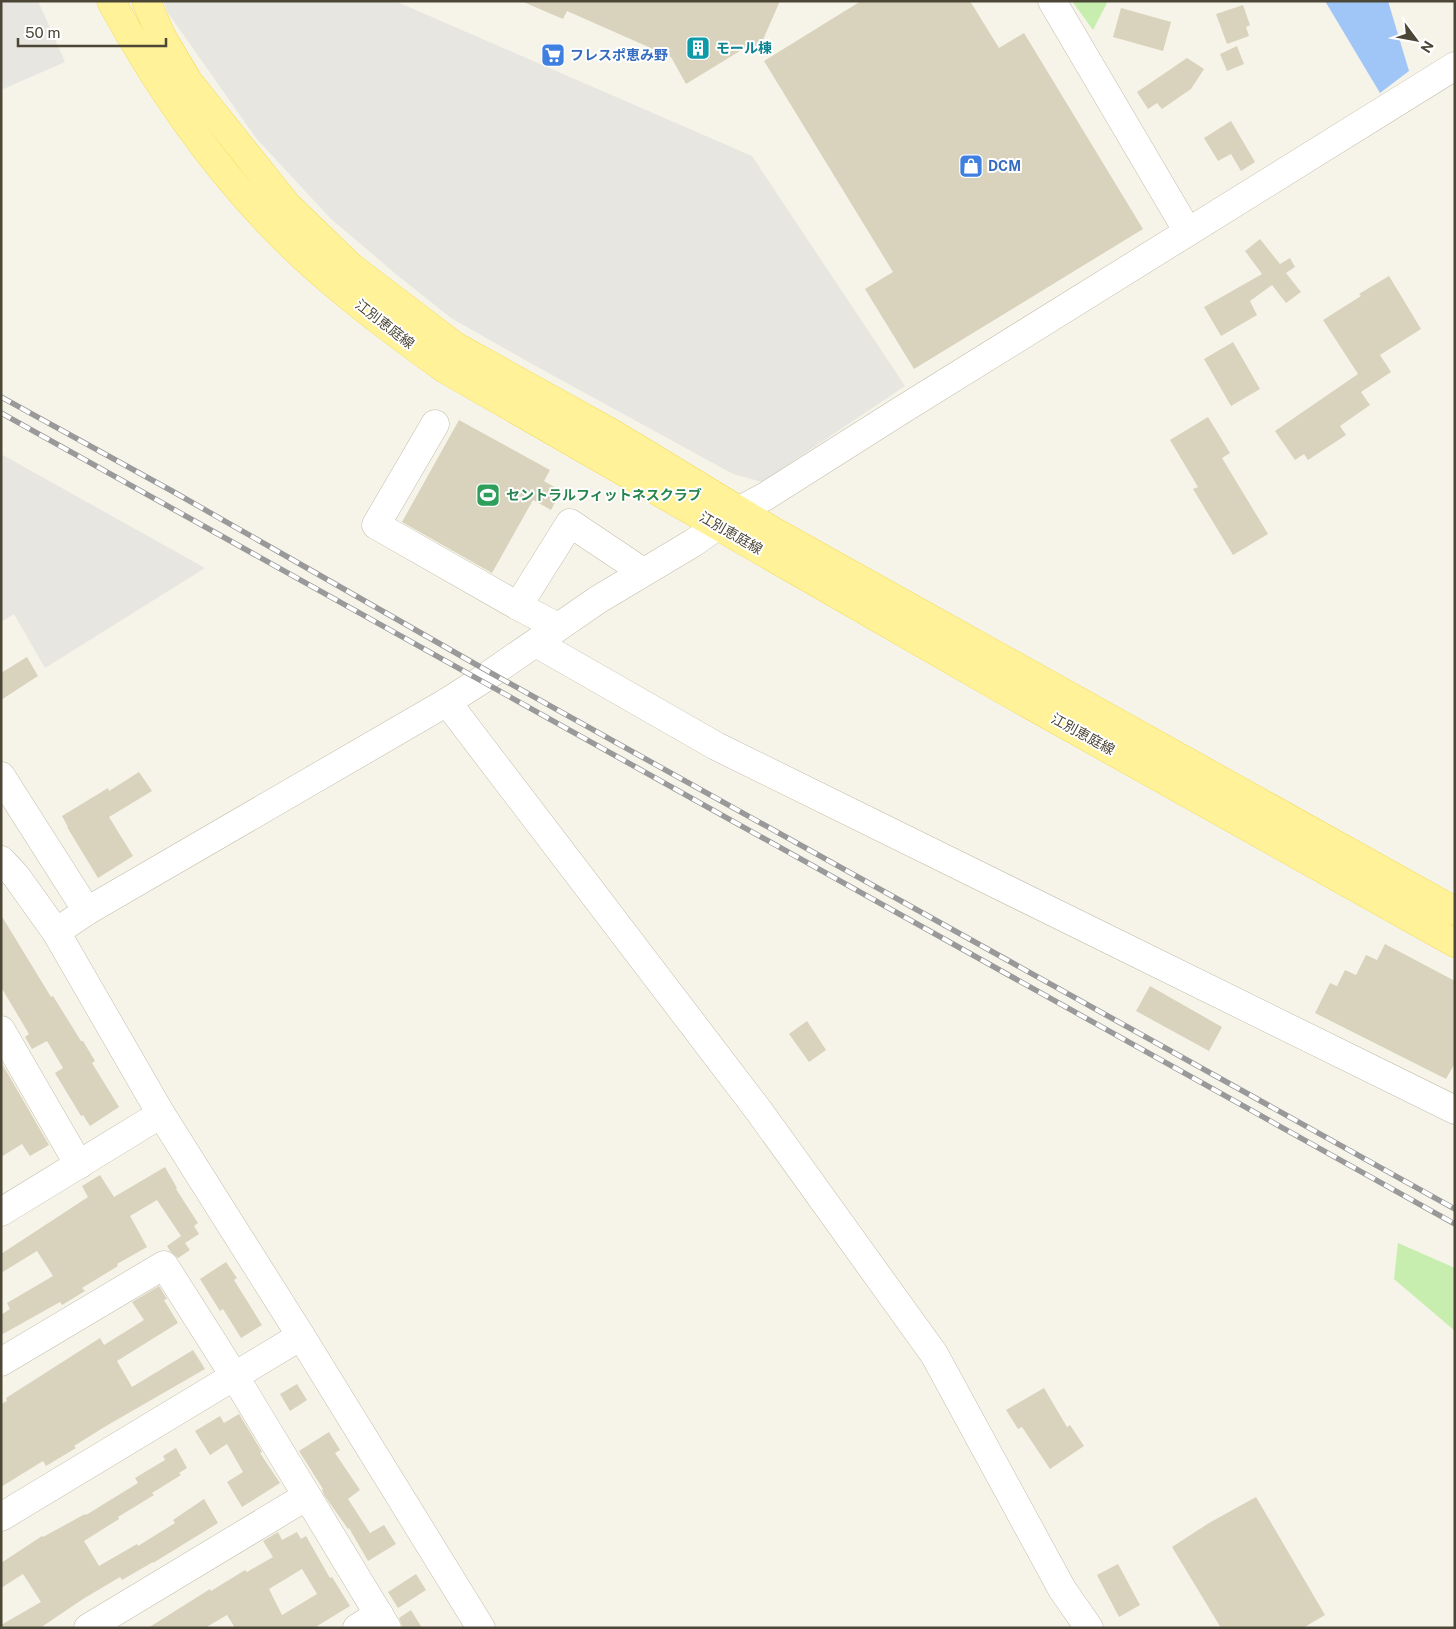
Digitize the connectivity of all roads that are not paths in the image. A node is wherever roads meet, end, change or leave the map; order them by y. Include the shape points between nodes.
1 (111, 1) edge
2 (146, 1) edge
3 (1052, 1) edge
4 (1455, 66) edge
5 (1188, 232) junction
6 (435, 424) dead end
7 (740, 510) junction
8 (717, 525) junction
9 (643, 572) junction
10 (518, 606) junction
11 (558, 627) junction
12 (536, 642) junction
13 (448, 702) junction
14 (1, 776) edge
15 (1, 860) edge
16 (87, 911) junction
17 (1455, 911) edge
18 (56, 932) junction
19 (1455, 943) edge
20 (5, 1046) edge
21 (1455, 1110) edge
22 (161, 1114) junction
23 (79, 1164) junction
24 (1, 1212) edge
25 (301, 1336) junction
26 (1, 1362) edge
27 (235, 1377) junction
28 (307, 1496) junction
29 (1, 1518) edge
30 (375, 1623) edge
31 (88, 1628) edge
32 (481, 1628) edge
33 (1089, 1628) edge

1 - 8 main road, 江別恵庭線 via 174,106 222,169 299,252 391,331 445,369
2 - 7 main road, 江別恵庭線 via 162,38 188,81 287,205 351,267 455,346 615,435
3 - 5 street
4 - 5 street
5 - 7 street
6 - 10 street via 376,524
7 - 8 street
7 - 17 main road, 江別恵庭線
8 - 9 street
8 - 19 main road, 江別恵庭線
9 - 10 street via 570,523
9 - 11 street
10 - 11 street
11 - 12 street
12 - 13 street
12 - 21 street via 716,746
13 - 16 street
13 - 33 street via 759,1111 934,1354 1062,1589
14 - 16 street
15 - 18 street
16 - 18 street
18 - 22 street
20 - 23 street
22 - 23 street
22 - 25 street
23 - 24 street
25 - 27 street
25 - 32 street
26 - 27 street via 164,1265
27 - 28 street
27 - 29 street
28 - 30 street
28 - 31 street

